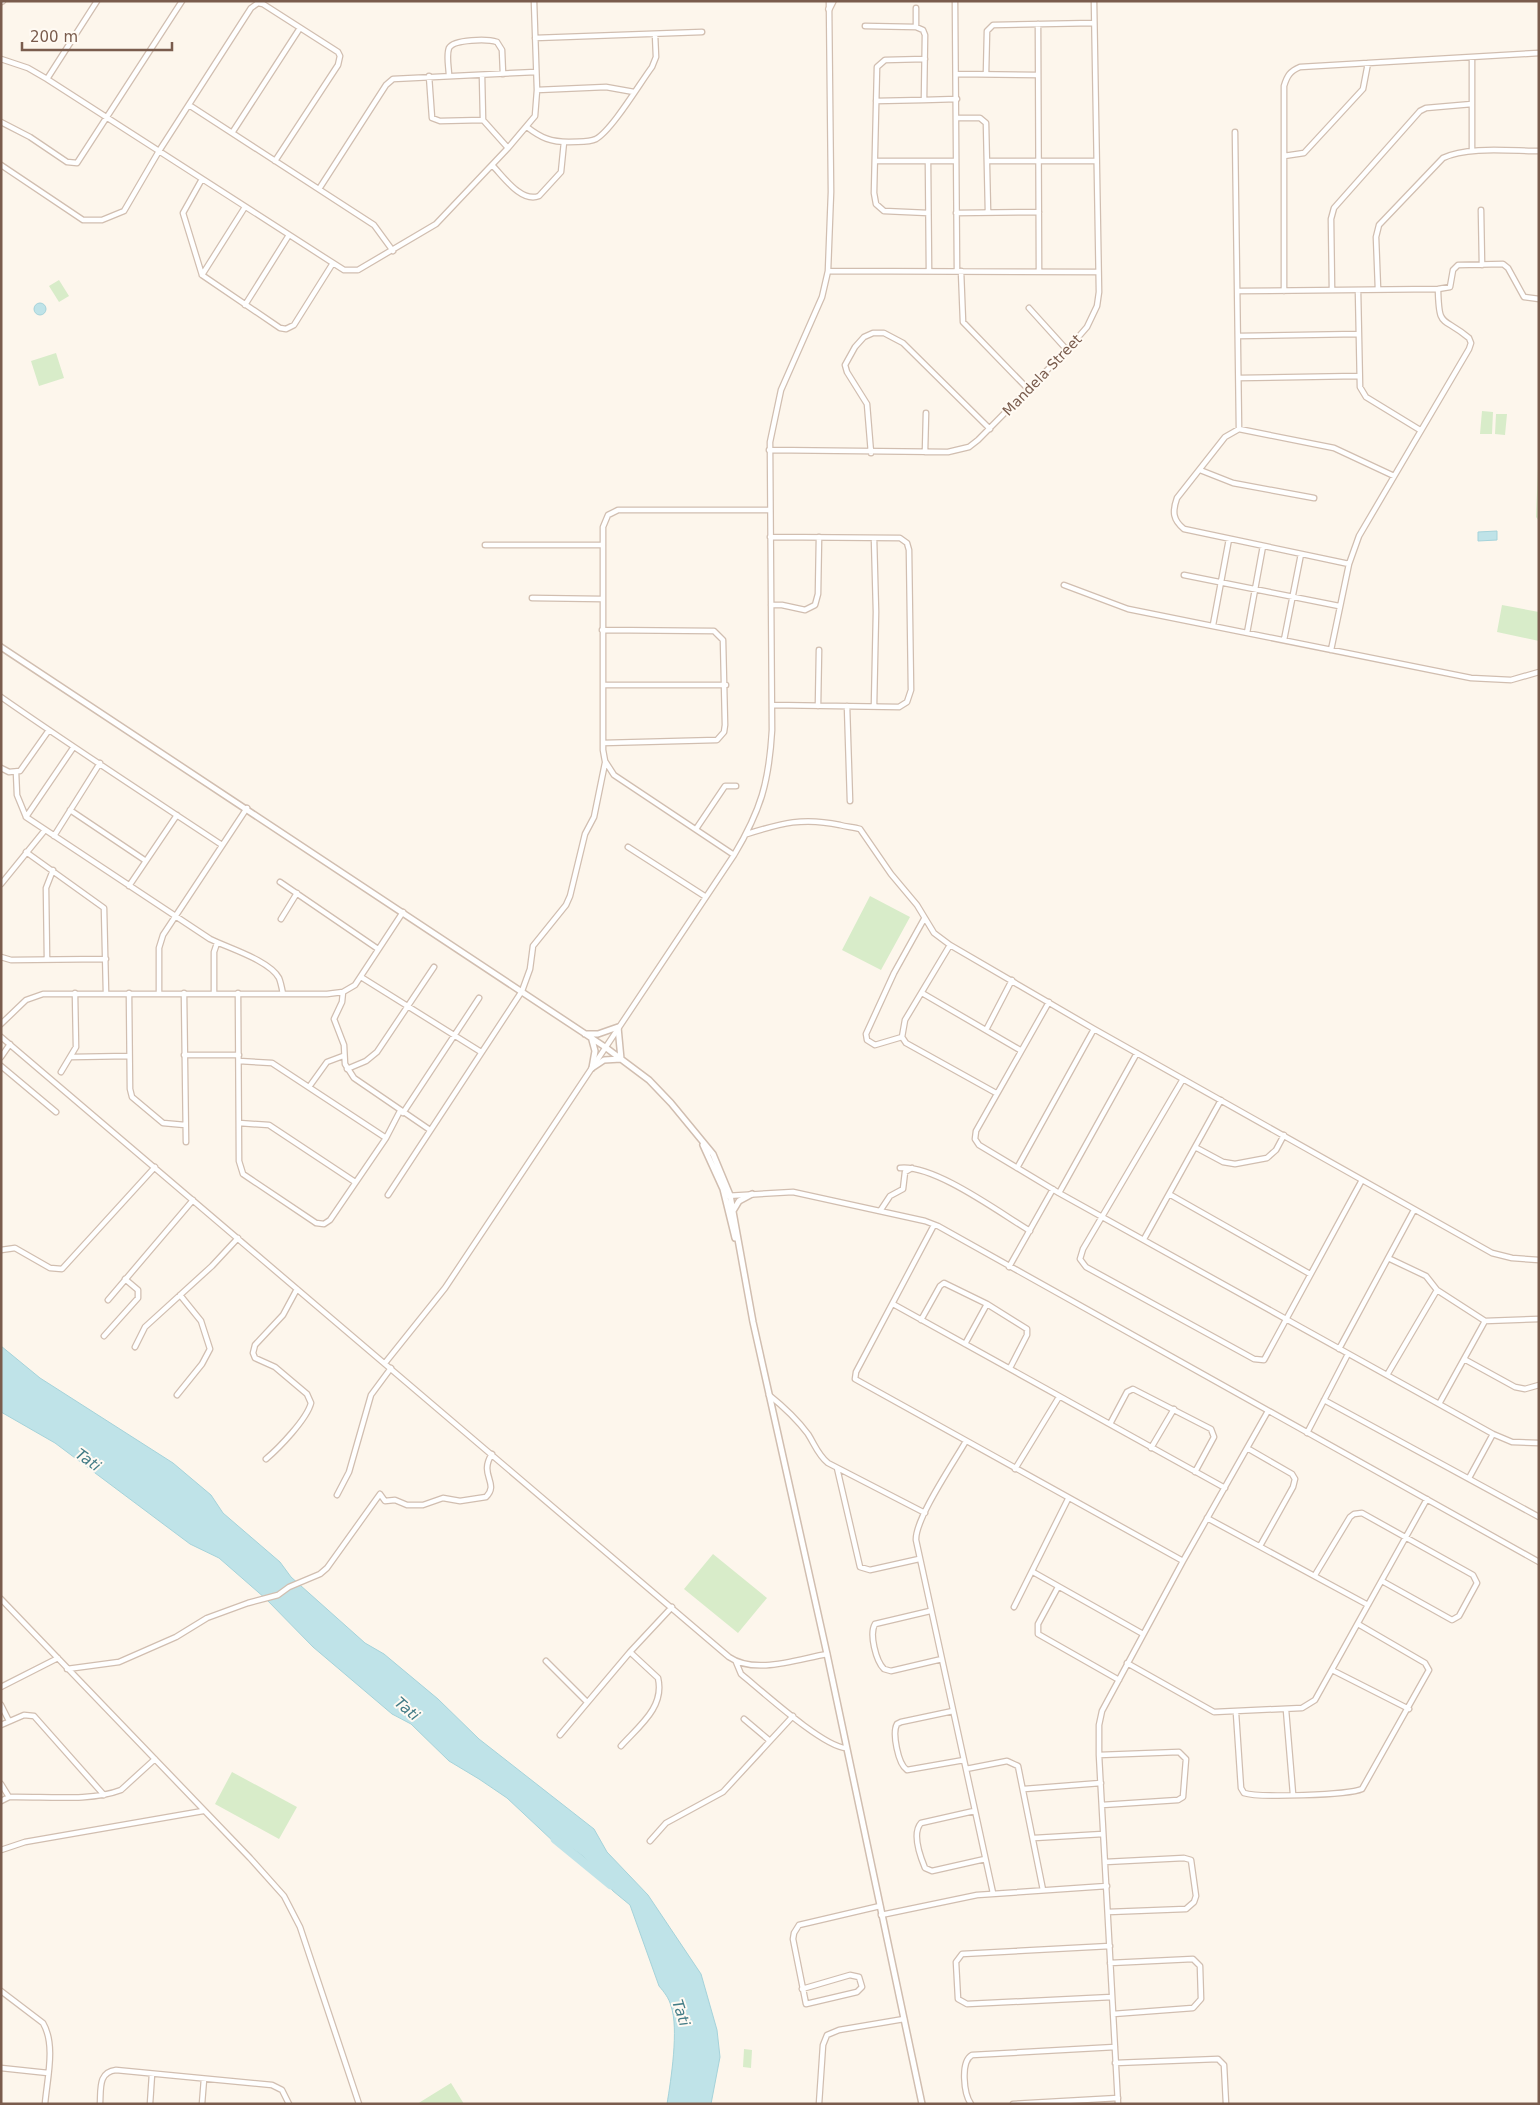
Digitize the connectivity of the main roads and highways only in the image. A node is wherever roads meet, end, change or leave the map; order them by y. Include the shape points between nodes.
1 (833, 1) edge
2 (829, 9) road end

1 - 2 main road

